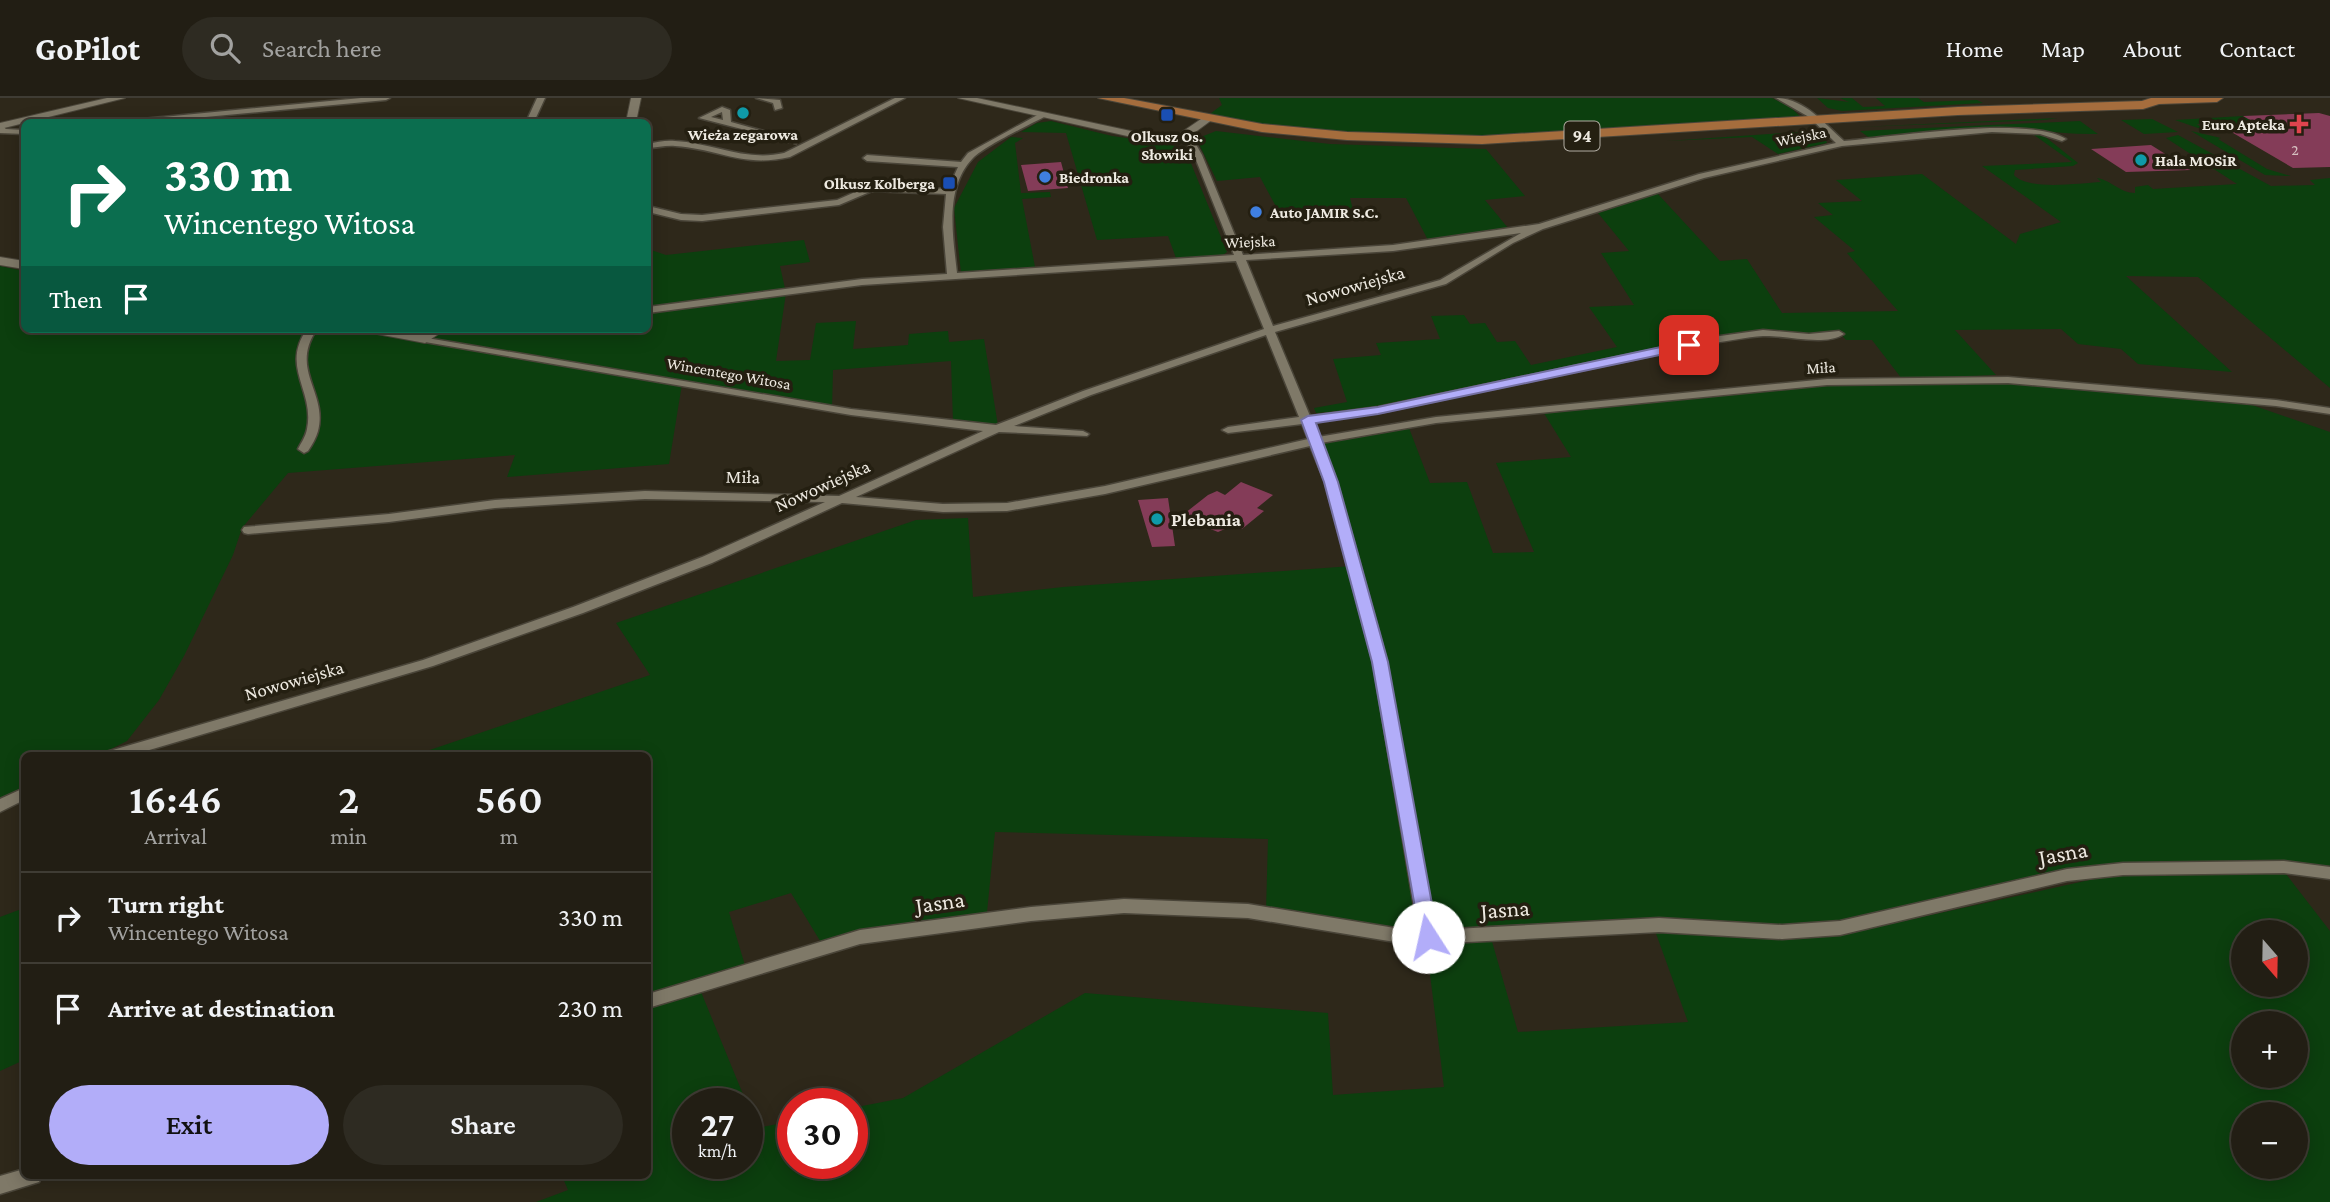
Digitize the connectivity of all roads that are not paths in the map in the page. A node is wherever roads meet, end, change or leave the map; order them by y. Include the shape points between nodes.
1 (120, 98) edge
2 (386, 98) edge
3 (541, 98) edge
4 (636, 98) edge
5 (760, 98) edge
6 (901, 98) edge
7 (963, 98) edge
8 (1104, 98) edge
9 (1780, 98) edge
10 (2217, 98) edge
11 (778, 108) dead end
12 (222, 114) junction
13 (1041, 115) junction
14 (30, 119) edge
15 (166, 119) edge
16 (234, 119) edge
17 (531, 119) edge
18 (632, 119) edge
19 (1208, 119) junction
20 (21, 121) edge
21 (1819, 122) junction
22 (724, 123) dead end
23 (0, 126) edge
24 (21, 132) edge
25 (781, 137) tunnel mouth
26 (1182, 137) junction
27 (2062, 139) dead end
28 (798, 141) tunnel mouth
29 (809, 144) junction
30 (1842, 144) junction
31 (651, 146) edge
32 (867, 158) dead end
33 (963, 165) junction
34 (950, 192) junction
35 (651, 210) edge
36 (1540, 227) junction
37 (1239, 256) junction
38 (0, 261) edge
39 (21, 264) edge
40 (952, 274) junction
41 (651, 310) edge
42 (1272, 330) junction
43 (308, 333) edge
44 (393, 333) edge
45 (433, 333) edge
46 (1839, 334) dead end
47 (425, 339) junction
48 (2330, 411) edge
49 (1308, 420) junction
50 (998, 428) junction
51 (1228, 430) dead end
52 (1083, 434) dead end
53 (1315, 441) junction
54 (304, 449) dead end
55 (837, 501) junction
56 (248, 530) dead end
57 (125, 752) edge
58 (21, 795) edge
59 (0, 806) edge
60 (2330, 873) edge
61 (1428, 937) junction
62 (651, 1000) edge
63 (21, 1179) edge
64 (0, 1185) edge

1 - 14 street
2 - 12 street
3 - 17 street
4 - 18 street
5 - 11 street via 777,102
6 - 29 street
7 - 13 street
8 - 19 main road, 94
9 - 21 street, Wiejska
10 - 21 main road, 94
12 - 15 street
12 - 16 street
13 - 26 street via 1143,138
13 - 33 street via 971,155
19 - 21 main road, 94 via 1347,136 1482,140
19 - 26 street
20 - 23 street
21 - 30 street, Wiejska
22 - 25 street
23 - 24 street via 3,131
26 - 37 street via 1198,155
27 - 30 street, Wiejska via 2041,132 1992,130
28 - 29 street
29 - 31 street via 758,161 682,144
30 - 36 street, Wiejska via 1702,176
32 - 33 street
33 - 34 street
34 - 35 street via 871,188 839,202 702,218
34 - 40 street via 946,208
36 - 37 street, Wiejska via 1393,248
36 - 42 street, Nowowiejska via 1443,282
37 - 40 street, Wiejska
37 - 42 street
38 - 39 street
40 - 41 street, Wiejska
42 - 49 street
42 - 50 street, Nowowiejska
43 - 54 street via 301,340 300,356 314,426
44 - 47 street, Wincentego Witosa
45 - 47 street
46 - 49 street via 1763,333 1713,340 1413,404
47 - 50 street, Wincentego Witosa via 851,412
48 - 53 street, Miła via 2008,380 1826,382 1473,415
49 - 51 street
49 - 53 street
50 - 52 street, Wincentego Witosa
50 - 55 street, Nowowiejska
53 - 55 street, Miła via 1105,490 1007,507 902,507
53 - 61 street via 1331,482 1380,662
55 - 56 street, Miła via 645,495 495,504
55 - 57 street, Nowowiejska via 694,565 428,663
58 - 59 street
60 - 61 street, Jasna via 2284,867 2123,869 2067,875 1840,928 1782,932 1659,925
61 - 62 street, Jasna via 1248,911 1098,908 860,937
63 - 64 street

